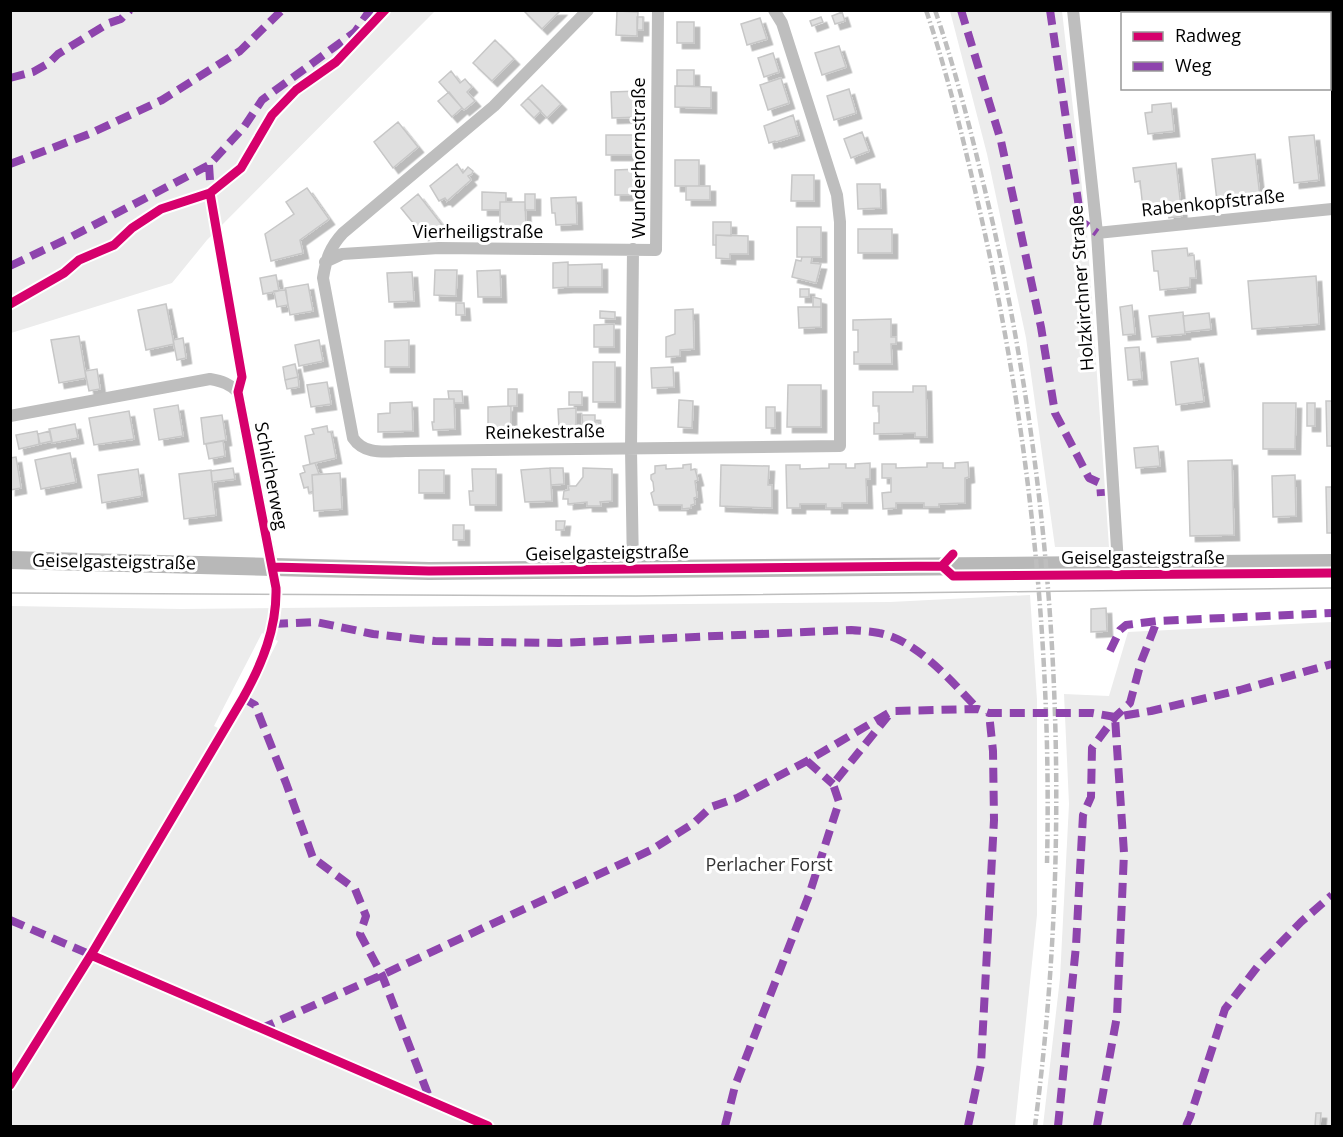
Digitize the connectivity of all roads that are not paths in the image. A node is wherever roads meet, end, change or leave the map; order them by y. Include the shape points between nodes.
1 (588, 10) edge
2 (658, 10) edge
3 (774, 10) edge
4 (1073, 10) edge
5 (1332, 208) edge
6 (1097, 233) junction
7 (633, 249) junction
8 (326, 262) junction
9 (10, 416) edge
10 (631, 449) junction
11 (10, 560) edge
12 (1332, 563) edge
13 (1118, 564) junction
14 (272, 567) junction
15 (633, 569) junction

1 - 8 street, Reinekestraße via 494,106 343,233 331,246
2 - 7 street, Wunderhornstraße via 656,250
3 - 10 street, Reinekestraße via 782,23 837,195 840,446
4 - 6 street, Holzkirchner Straße
5 - 6 street, Rabenkopfstraße
6 - 13 street, Holzkirchner Straße
7 - 8 street, Vierheiligstraße via 439,248 342,254
7 - 10 street, Wunderhornstraße
8 - 10 street, Reinekestraße via 323,278 353,438 359,447 373,451
9 - 14 street, Schilcherweg via 210,379 231,385 238,392
10 - 15 street, Wunderhornstraße
11 - 14 main road, Geiselgasteigstraße
12 - 13 main road, Geiselgasteigstraße
13 - 15 main road, Geiselgasteigstraße
14 - 15 main road, Geiselgasteigstraße via 429,571

